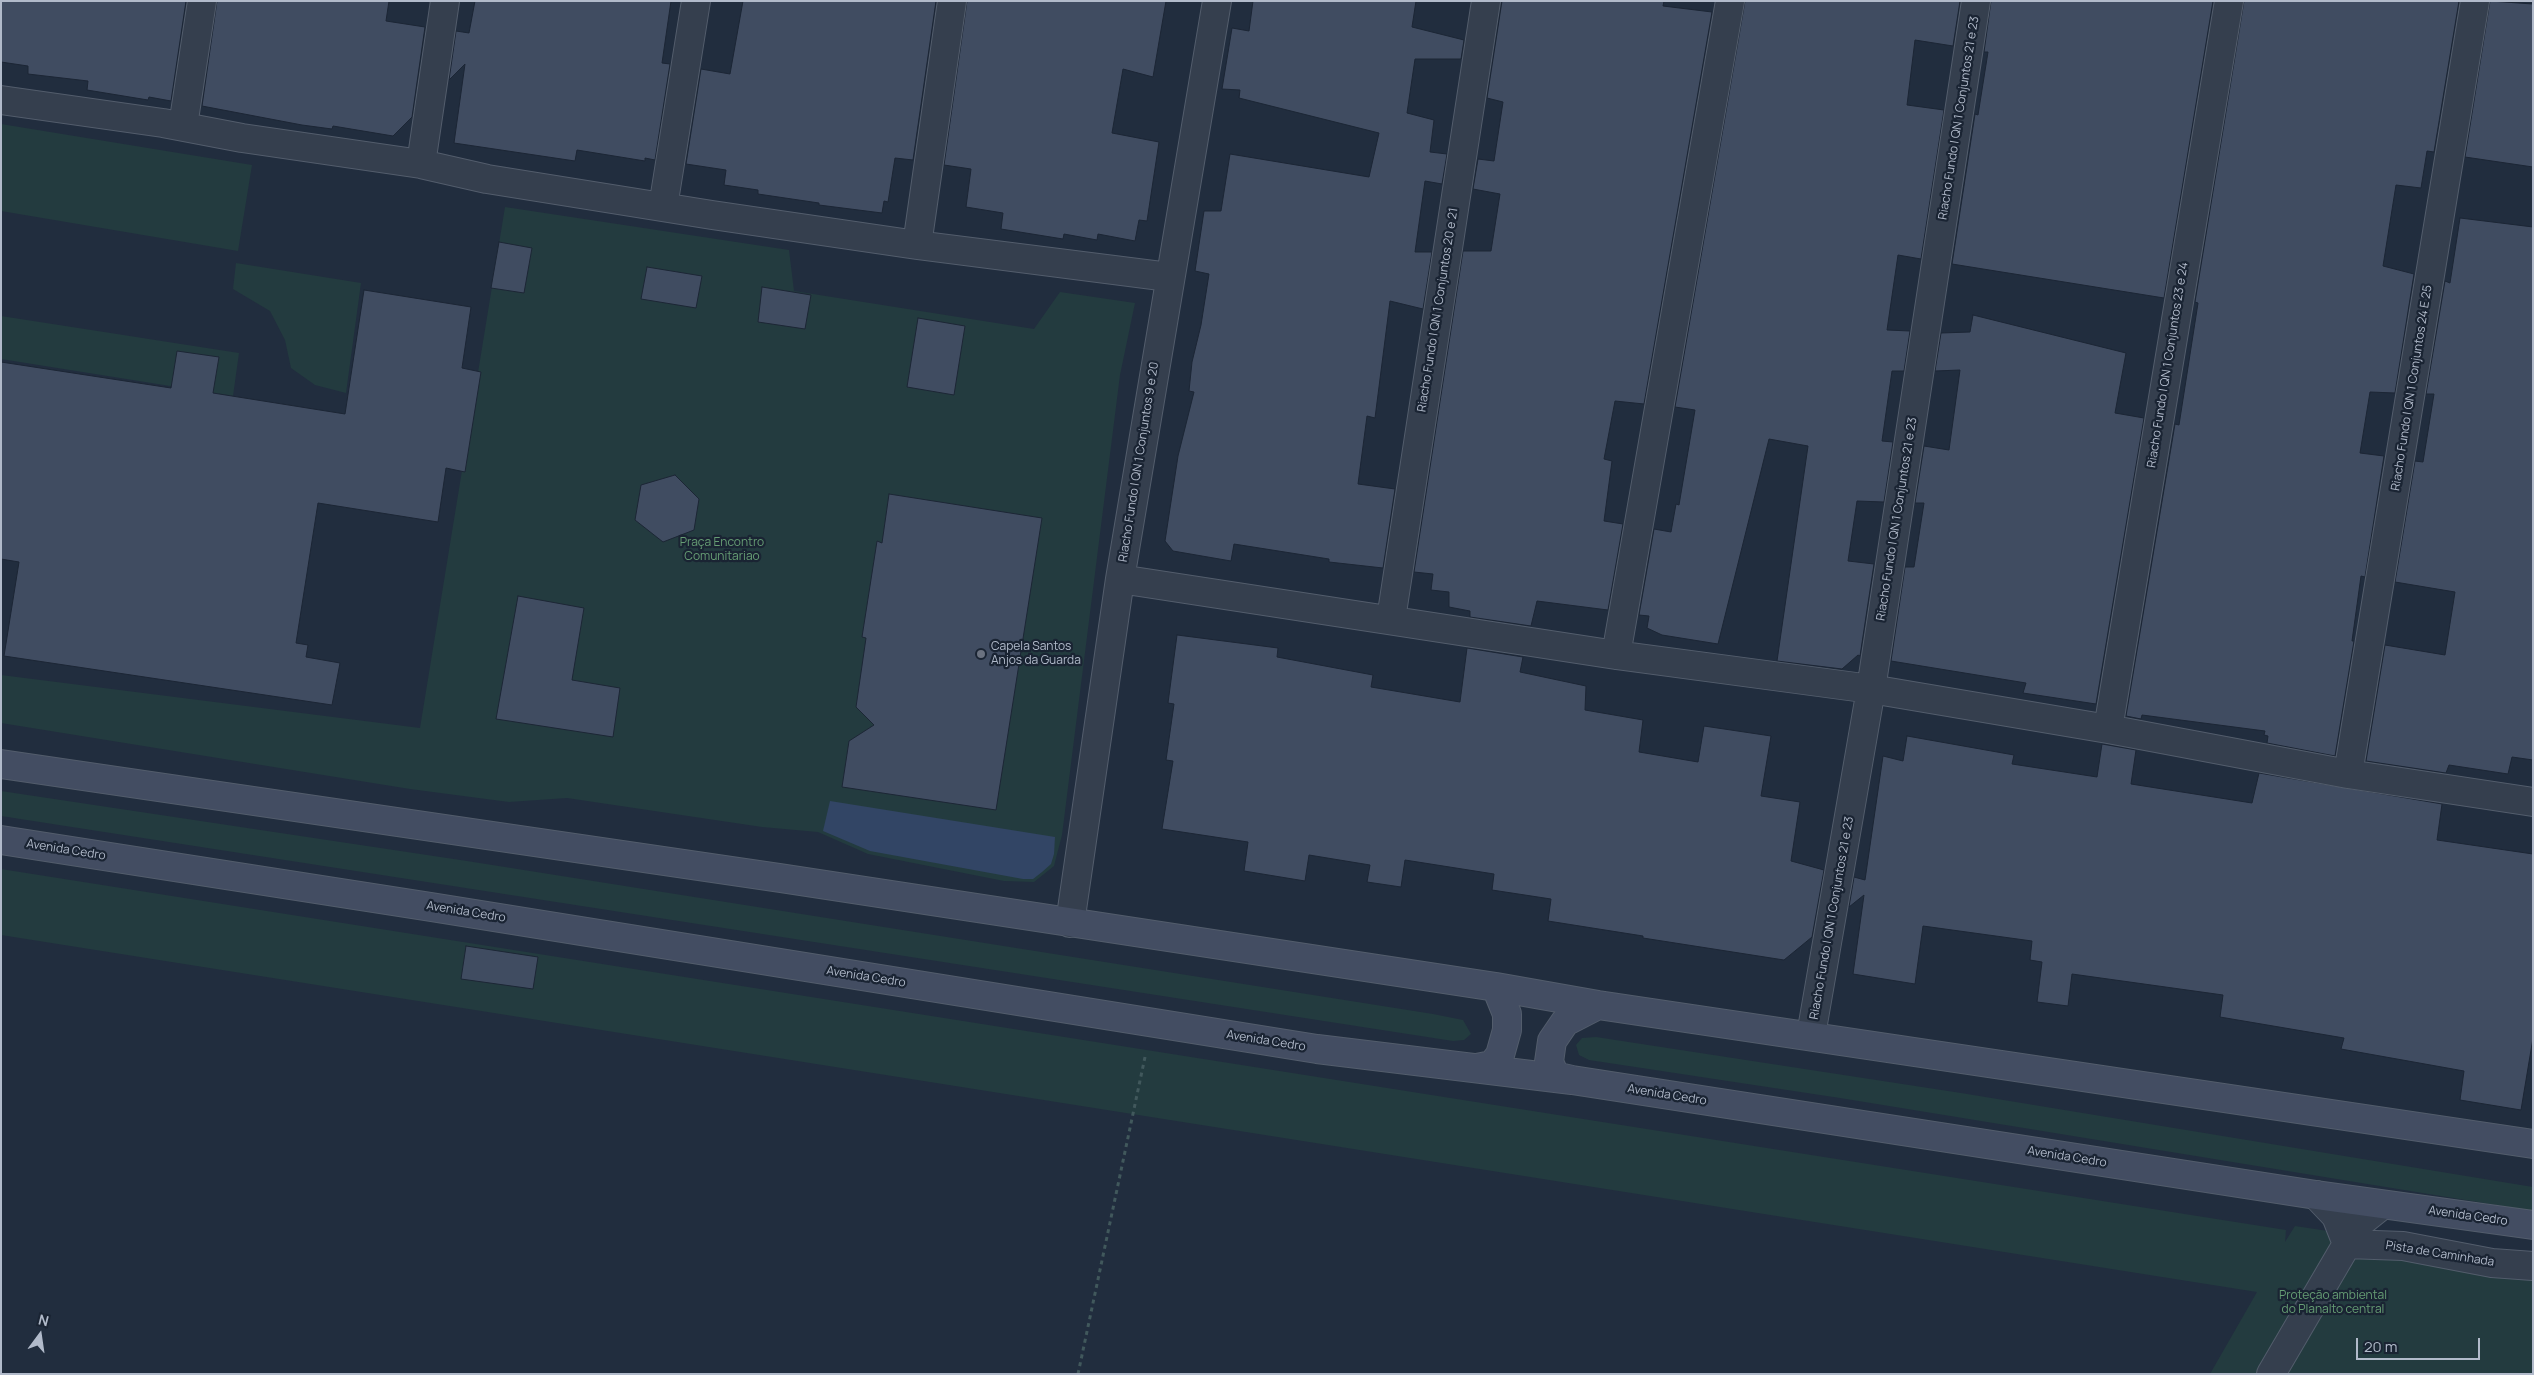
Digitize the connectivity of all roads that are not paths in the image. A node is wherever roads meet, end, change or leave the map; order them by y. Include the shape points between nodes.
1 (202, 1) edge
2 (444, 1) edge
3 (696, 1) edge
4 (952, 1) edge
5 (1216, 1) edge
6 (1486, 1) edge
7 (1730, 1) edge
8 (1976, 1) edge
9 (2229, 1) edge
10 (2475, 1) edge
11 (1, 100) edge
12 (183, 126) junction
13 (421, 164) junction
14 (663, 207) junction
15 (917, 245) junction
16 (1169, 277) junction
17 (1120, 579) junction
18 (1390, 619) junction
19 (1616, 655) junction
20 (1872, 690) junction
21 (2108, 729) junction
22 (1, 764) edge
23 (2348, 774) junction
24 (2533, 802) edge
25 (1, 840) edge
26 (1070, 923) junction
27 (1496, 987) junction
28 (1598, 1005) junction
29 (1811, 1035) junction
30 (1477, 1068) junction
31 (1572, 1080) junction
32 (2533, 1144) edge
33 (2316, 1195) junction
34 (2382, 1204) junction
35 (2533, 1225) edge
36 (2347, 1244) junction
37 (2533, 1266) edge
38 (2271, 1374) edge

1 - 12 street
2 - 13 street
3 - 14 street
4 - 15 street
5 - 16 street, Riacho Fundo I QN 1 Conjuntos 9 e 20
6 - 18 street, Riacho Fundo I QN 1 Conjuntos 20 e 21
7 - 19 street
8 - 20 street, Riacho Fundo I QN 1 Conjuntos 21 e 23
9 - 21 street, Riacho Fundo I QN 1 Conjuntos 23 e 24
10 - 23 street, Riacho Fundo I QN 1 Conjuntos 24 E 25
11 - 12 street
12 - 13 street
13 - 14 street via 487,179
14 - 15 street
15 - 16 street
16 - 17 street, Riacho Fundo I QN 1 Conjuntos 9 e 20
17 - 18 street
17 - 26 street, Riacho Fundo I QN 1 Conjuntos 9 e 20
18 - 19 street
19 - 20 street
20 - 21 street
20 - 29 street, Riacho Fundo I QN 1 Conjuntos 21 e 23
21 - 23 street
22 - 26 street
23 - 24 street
25 - 30 street, Avenida Cedro via 1307,1048
26 - 27 street
27 - 28 street
27 - 30 street via 1507,1014 1507,1030 1500,1055 1492,1065
28 - 29 street
28 - 31 street via 1564,1022 1552,1041 1549,1062 1555,1076
29 - 32 street
30 - 31 street, Avenida Cedro
31 - 33 street, Avenida Cedro
33 - 34 street, Avenida Cedro
33 - 36 street via 2336,1216
34 - 35 street, Avenida Cedro
34 - 36 street via 2362,1221
36 - 37 street, Pista de Caminhada via 2403,1246 2492,1263
36 - 38 street

